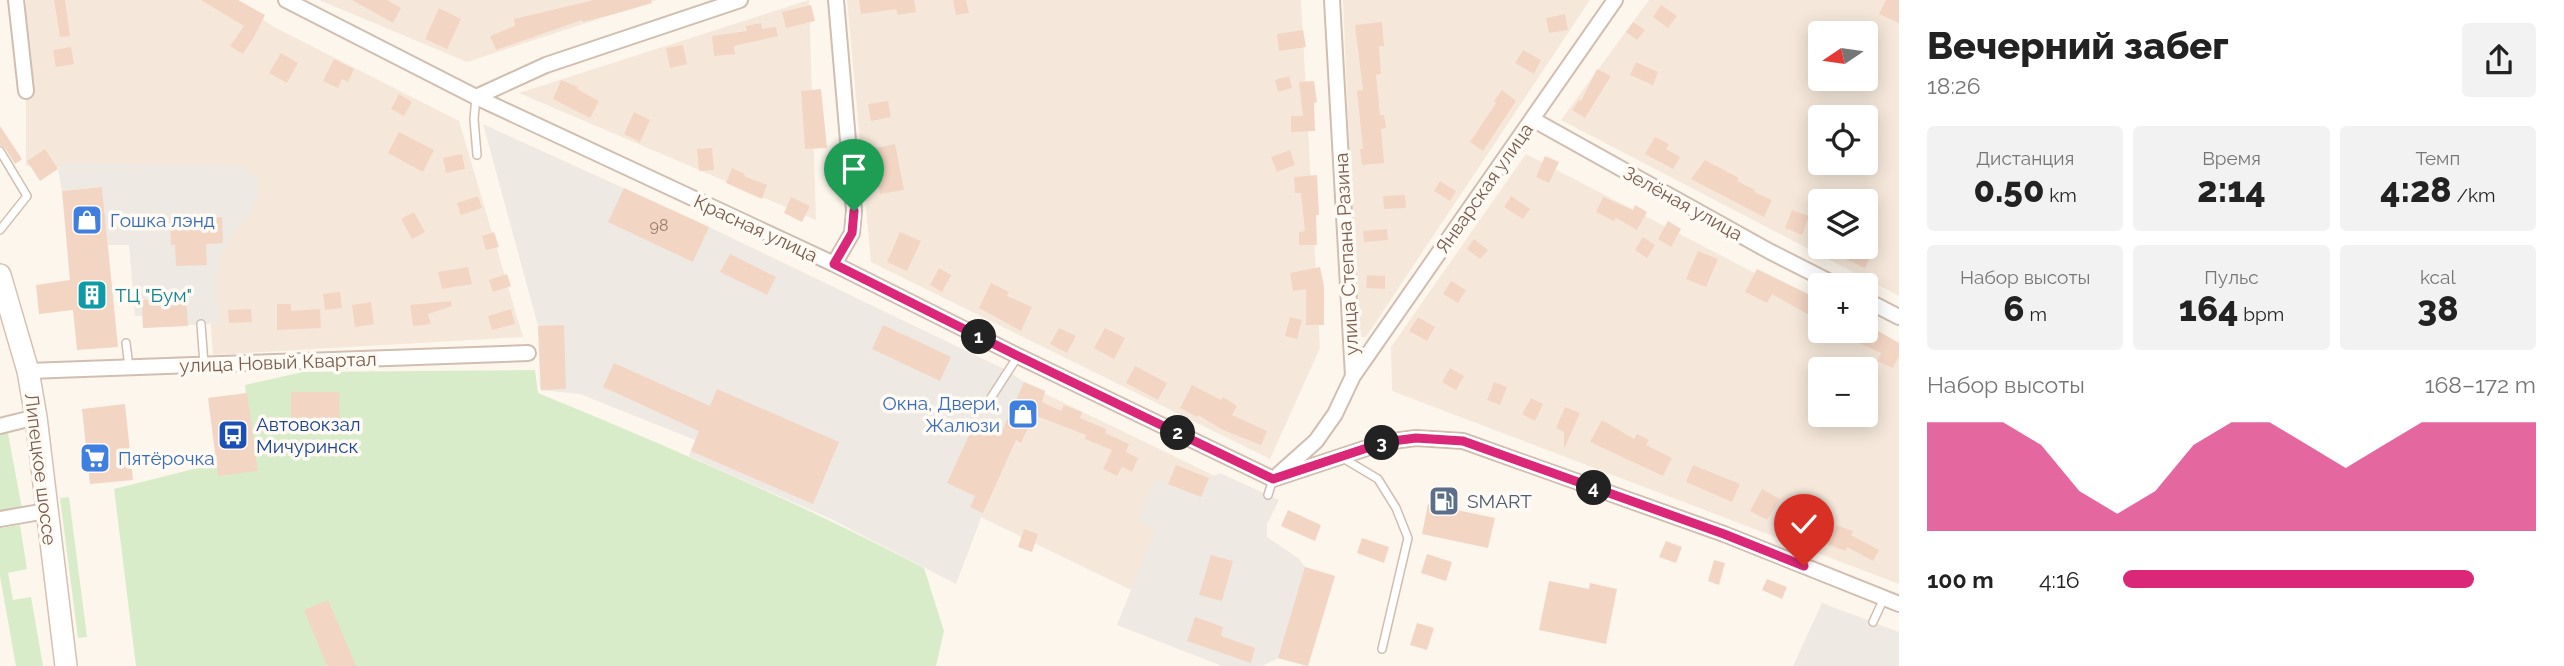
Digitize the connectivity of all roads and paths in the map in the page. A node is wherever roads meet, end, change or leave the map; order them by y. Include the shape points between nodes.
1 (16, 0) edge
2 (286, 0) edge
3 (740, 0) edge
4 (836, 0) edge
5 (1332, 0) edge
6 (1615, 0) edge
7 (21, 92) dead end
8 (476, 97) junction
9 (1532, 118) junction
10 (0, 151) edge
11 (477, 155) dead end
12 (0, 230) edge
13 (834, 264) junction
14 (1812, 273) edge
15 (1, 281) edge
16 (1878, 306) edge
17 (1899, 317) edge
18 (201, 324) dead end
19 (126, 343) dead end
20 (533, 356) dead end
21 (1018, 356) junction
22 (204, 365) junction
23 (130, 367) junction
24 (27, 371) junction
25 (1353, 376) junction
26 (987, 404) dead end
27 (36, 417) junction
28 (0, 426) edge
29 (1341, 457) junction
30 (1273, 479) junction
31 (1268, 495) dead end
32 (46, 511) junction
33 (0, 519) edge
34 (1884, 598) junction
35 (1899, 604) edge
36 (1873, 622) dead end
37 (1382, 649) dead end
38 (66, 666) edge

1 - 7 street
2 - 8 street, Красная улица
3 - 8 street via 546,65
4 - 13 street via 854,211 852,233
5 - 25 street, улица Степана Разина
6 - 9 street, Январская улица
8 - 11 lane
8 - 13 street, Красная улица
9 - 14 street, Зелёная улица
9 - 25 street, Январская улица
10 - 12 lane via 27,196
13 - 21 street, Красная улица
15 - 24 main road, Липецкое шоссе
16 - 17 street
18 - 22 lane
19 - 23 lane
20 - 22 street, улица Новый Квартал
21 - 26 lane
21 - 30 street, Красная улица
22 - 23 street, улица Новый Квартал
23 - 24 street, улица Новый Квартал
24 - 27 main road, Липецкое шоссе
25 - 30 street, улица Степана Разина via 1316,441
27 - 28 street
27 - 32 main road, Липецкое шоссе
29 - 30 street
29 - 34 street via 1385,442 1416,438 1463,441 1724,534
29 - 37 lane via 1378,479 1408,538
30 - 31 lane
32 - 33 street
32 - 38 main road, Липецкое шоссе
34 - 35 street
34 - 36 lane

